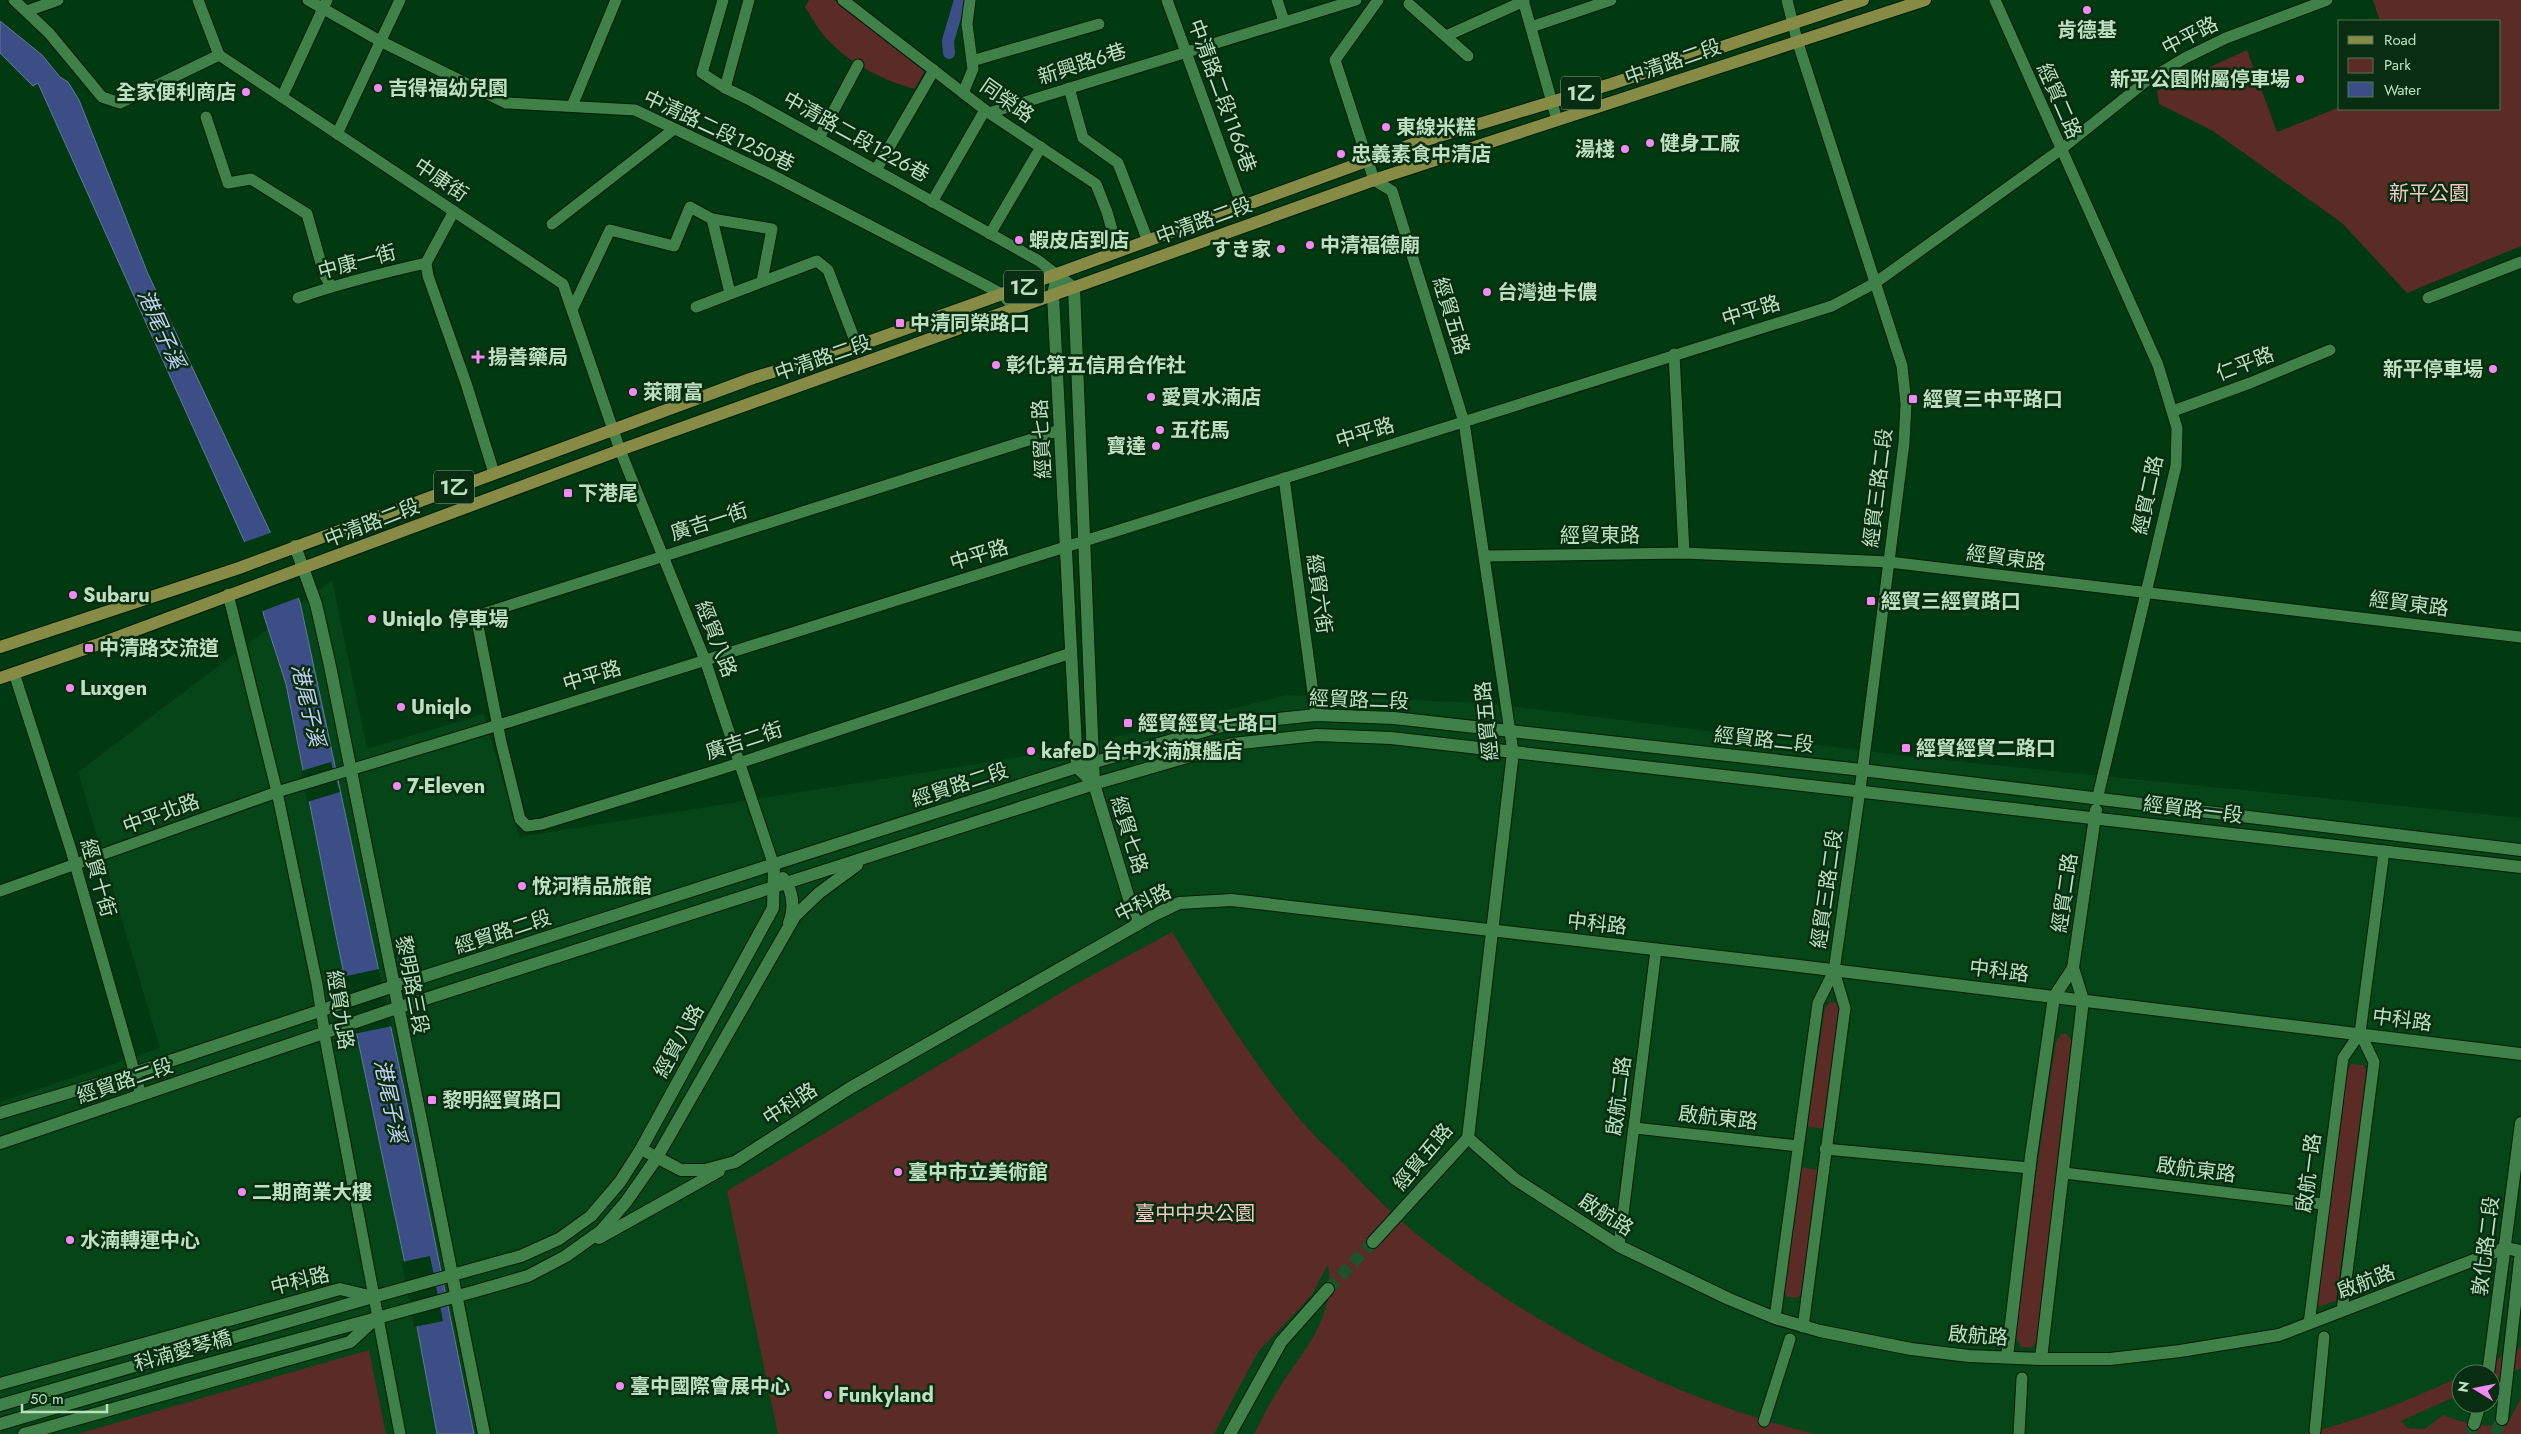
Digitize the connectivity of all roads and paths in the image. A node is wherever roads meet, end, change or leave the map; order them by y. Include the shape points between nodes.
1 (14, 0) edge
2 (58, 0) edge
3 (198, 0) edge
4 (308, 0) edge
5 (400, 0) edge
6 (616, 0) edge
7 (723, 0) edge
8 (749, 0) edge
9 (844, 0) edge
10 (970, 0) edge
11 (1167, 0) edge
12 (1277, 0) edge
13 (1356, 0) edge
14 (1378, 0) edge
15 (1611, 0) edge
16 (1787, 0) edge
17 (1863, 0) edge
18 (1925, 0) edge
19 (1995, 0) edge
20 (2327, 0) edge
21 (1408, 1) edge
22 (1524, 1) edge
23 (326, 4) edge
24 (27, 11) junction
25 (1284, 21) junction
26 (1793, 22) junction
27 (1099, 24) dead end
28 (1531, 27) junction
29 (1446, 36) junction
30 (1797, 40) junction
31 (380, 41) junction
32 (1186, 51) junction
33 (218, 55) junction
34 (1468, 56) dead end
35 (972, 61) junction
36 (858, 65) dead end
37 (934, 70) junction
38 (725, 88) junction
39 (1069, 88) junction
40 (963, 93) junction
41 (282, 97) junction
42 (1553, 101) junction
43 (572, 106) junction
44 (987, 112) junction
45 (206, 117) dead end
46 (1557, 120) junction
47 (674, 129) junction
48 (337, 134) junction
49 (819, 138) junction
50 (1041, 147) junction
51 (2060, 150) junction
52 (1369, 160) junction
53 (876, 170) junction
54 (1374, 180) junction
55 (932, 202) junction
56 (1242, 206) junction
57 (454, 211) junction
58 (712, 218) junction
59 (552, 224) dead end
60 (990, 234) junction
61 (1148, 242) junction
62 (1118, 251) junction
63 (2521, 262) edge
64 (426, 263) junction
65 (1057, 275) junction
66 (762, 281) junction
67 (1875, 283) junction
68 (331, 286) junction
69 (1074, 288) junction
70 (730, 293) junction
71 (1002, 294) junction
72 (1053, 295) junction
73 (298, 298) dead end
74 (2428, 298) dead end
75 (696, 307) dead end
76 (573, 308) junction
77 (1016, 310) junction
78 (857, 346) junction
79 (2330, 350) dead end
80 (1674, 354) junction
81 (2173, 411) junction
82 (1464, 422) junction
83 (614, 429) junction
84 (1060, 430) junction
85 (620, 450) junction
86 (494, 473) junction
87 (1284, 478) junction
88 (1084, 541) junction
89 (295, 546) junction
90 (1066, 547) junction
91 (1684, 553) junction
92 (663, 556) junction
93 (1485, 556) junction
94 (1889, 562) junction
95 (305, 568) junction
96 (2146, 592) junction
97 (228, 594) junction
98 (2521, 637) edge
99 (14, 642) junction
100 (0, 643) edge
101 (0, 647) edge
102 (1072, 653) junction
103 (705, 660) junction
104 (14, 673) junction
105 (0, 678) edge
106 (1316, 715) junction
107 (498, 725) junction
108 (1510, 731) junction
109 (1513, 752) junction
110 (741, 762) junction
111 (1093, 762) junction
112 (1077, 767) junction
113 (1862, 770) junction
114 (344, 771) junction
115 (1094, 784) junction
116 (289, 788) joint
117 (1860, 790) junction
118 (277, 792) junction
119 (2097, 800) junction
120 (2094, 818) junction
121 (2521, 850) edge
122 (2384, 851) junction
123 (870, 856) junction
124 (76, 866) junction
125 (774, 866) junction
126 (2521, 867) edge
127 (788, 884) junction
128 (773, 888) junction
129 (0, 891) edge
130 (1137, 925) junction
131 (788, 926) junction
132 (1492, 931) junction
133 (1656, 950) junction
134 (2073, 968) junction
135 (1834, 971) junction
136 (388, 988) junction
137 (2054, 997) junction
138 (2083, 1000) junction
139 (394, 1009) junction
140 (321, 1011) junction
141 (324, 1032) junction
142 (2360, 1033) junction
143 (2521, 1054) edge
144 (134, 1073) junction
145 (141, 1095) junction
146 (0, 1113) edge
147 (2521, 1124) edge
148 (1635, 1128) junction
149 (1468, 1138) junction
150 (0, 1143) edge
151 (1798, 1146) junction
152 (641, 1149) junction
153 (1825, 1149) junction
154 (656, 1159) junction
155 (735, 1162) junction
156 (2030, 1168) junction
157 (2064, 1173) junction
158 (2324, 1204) junction
159 (1373, 1242) tunnel mouth
160 (1619, 1246) junction
161 (2505, 1248) junction
162 (2521, 1251) edge
163 (566, 1256) junction
164 (452, 1275) junction
165 (1328, 1289) tunnel mouth
166 (373, 1296) junction
167 (456, 1297) junction
168 (2342, 1311) junction
169 (382, 1317) junction
170 (1776, 1318) junction
171 (2310, 1324) junction
172 (1803, 1327) junction
173 (2324, 1337) dead end
174 (1790, 1339) dead end
175 (2008, 1357) junction
176 (2041, 1359) junction
177 (2489, 1364) edge
178 (2022, 1378) dead end
179 (0, 1384) edge
180 (0, 1405) edge
181 (2477, 1414) edge
182 (2502, 1419) tunnel mouth
183 (1764, 1420) dead end
184 (0, 1424) edge
185 (2474, 1424) tunnel mouth
186 (2315, 1431) dead end
187 (24, 1434) edge
188 (400, 1434) edge
189 (484, 1434) edge
190 (1230, 1434) edge
191 (2019, 1434) edge

1 - 24 street
2 - 24 street
3 - 33 street
4 - 23 street, 中清路二段1250巷
5 - 31 street
6 - 43 street
7 - 38 street, 中清路二段1226巷 via 702,73
8 - 38 street
9 - 37 street, 同榮路
10 - 35 street via 967,24
11 - 32 street, 中清路二段1166巷
12 - 25 street
13 - 25 street, 新興路6巷
14 - 52 street via 1335,60
15 - 28 street
16 - 26 street, 經貿三路二段
17 - 26 main road, 中清路二段 / 1乙
18 - 30 main road, 中清路二段 / 1乙
19 - 51 street, 經貿二路
20 - 51 street, 中平路 via 2226,38 2185,58 2145,82
21 - 29 street
22 - 28 street
22 - 29 street
23 - 31 street, 中清路二段1250巷
23 - 41 street
24 - 33 street via 102,97 120,103
25 - 32 street, 新興路6巷
26 - 30 street, 經貿三路二段
26 - 42 main road, 中清路二段 / 1乙
27 - 35 street
28 - 42 street
29 - 34 street
30 - 46 main road, 中清路二段 / 1乙
30 - 67 street, 經貿三路二段
31 - 43 street, 中清路二段1250巷 via 506,103
31 - 48 street
32 - 39 street, 新興路6巷
32 - 56 street, 中清路二段1166巷
33 - 41 street, 中康街
35 - 40 street via 974,70
36 - 49 street
37 - 40 street, 同榮路
37 - 53 street
38 - 49 street, 中清路二段1226巷
39 - 44 street, 新興路6巷
39 - 61 street via 1084,138 1118,164
40 - 44 street, 同榮路
41 - 48 street, 中康街
42 - 46 street
42 - 52 main road, 中清路二段 / 1乙
43 - 47 street, 中清路二段1250巷 via 635,110
44 - 50 street, 同榮路
44 - 55 street
45 - 68 street via 228,183 251,179 307,214 324,274
46 - 54 main road, 中清路二段 / 1乙
47 - 59 street
47 - 71 street, 中清路二段1250巷 via 770,174
48 - 57 street, 中康街
49 - 53 street, 中清路二段1226巷
50 - 60 street
50 - 62 street, 同榮路 via 1096,184
51 - 67 street, 中平路
51 - 81 street, 經貿二路 via 2158,365
52 - 54 street
52 - 56 main road, 中清路二段 / 1乙
53 - 55 street, 中清路二段1226巷
54 - 69 main road, 中清路二段 / 1乙
54 - 82 street, 經貿五路 via 1392,191
55 - 60 street, 中清路二段1226巷
56 - 61 main road, 中清路二段 / 1乙
57 - 64 street
57 - 76 street, 中康街 via 563,284
58 - 66 street via 772,229
58 - 70 street
58 - 76 street via 690,207 674,246 610,230
60 - 65 street, 中清路二段1226巷 via 1039,261
61 - 62 main road, 中清路二段 / 1乙
62 - 65 main road, 中清路二段 / 1乙
63 - 74 street
64 - 68 street, 中康一街
64 - 86 street
65 - 69 street
65 - 71 main road, 中清路二段 / 1乙
65 - 72 street, 經貿七路
66 - 70 street
66 - 78 street via 817,261 828,270
67 - 80 street, 中平路 via 1832,306
67 - 94 street, 經貿三路二段 via 1902,366 1906,404
68 - 73 street, 中康一街
69 - 72 main road, 中清路二段 / 1乙
69 - 88 street, 經貿七路
70 - 75 street
71 - 77 street, 中清路二段1250巷
71 - 78 main road, 中清路二段 / 1乙
72 - 77 main road, 中清路二段 / 1乙
72 - 84 street, 經貿七路
76 - 83 street, 中康街
77 - 85 main road, 中清路二段 / 1乙
78 - 83 main road, 中清路二段 / 1乙 via 753,378
79 - 81 street, 仁平路
80 - 82 street, 中平路
80 - 91 street
81 - 96 street, 經貿二路 via 2176,466
82 - 87 street, 中平路
82 - 93 street, 經貿五路
83 - 85 street, 經貿八路
83 - 86 main road, 中清路二段 / 1乙
84 - 90 street, 經貿七路
84 - 92 street, 廣吉一街
85 - 92 street, 經貿八路
85 - 95 main road, 中清路二段 / 1乙
86 - 89 main road, 中清路二段 / 1乙
87 - 88 street, 中平路
87 - 106 street, 經貿六街
88 - 90 street, 中平路
88 - 111 street, 經貿七路
89 - 95 street, 黎明路三段
89 - 99 main road, 1乙 via 239,568
90 - 102 street, 經貿七路
90 - 103 street, 中平路
91 - 93 street, 經貿東路
91 - 94 street, 經貿東路
92 - 103 street, 經貿八路
92 - 107 street, 廣吉一街 via 476,616
93 - 108 street, 經貿五路
94 - 96 street, 經貿東路
94 - 113 street, 經貿三路二段
95 - 97 main road, 1乙
95 - 114 street, 黎明路三段 via 318,613
96 - 98 street, 經貿東路
96 - 119 street, 經貿二路
97 - 104 main road, 1乙
97 - 118 street, 經貿九路
99 - 100 street
99 - 101 main road, 1乙
102 - 110 street, 廣吉二街
102 - 112 street, 經貿七路
103 - 107 street, 中平路
103 - 110 street, 經貿八路
104 - 105 main road, 1乙
104 - 124 street, 經貿十街
106 - 108 street, 經貿路二段 via 1394,718
106 - 111 street, 經貿路二段 via 1229,724
107 - 110 street, 廣吉二街 via 520,819 526,826 542,824
107 - 114 street, 中平路
108 - 109 street, 經貿五路
108 - 113 street, 經貿路二段
109 - 115 street, 經貿路二段 via 1391,738 1317,735 1232,744
109 - 117 street, 經貿路二段
109 - 132 street, 經貿五路
110 - 125 street, 經貿八路
111 - 112 street, 經貿路二段
111 - 115 street, 經貿七路
112 - 115 street, 經貿七路
112 - 125 street, 經貿路二段
113 - 117 street, 經貿三路二段
113 - 119 street, 經貿路一段
114 - 116 street, 中平路
114 - 136 street, 黎明路三段
115 - 123 street, 經貿路二段
115 - 130 street, 經貿七路
116 - 118 street, 中平北路
117 - 120 street, 經貿路一段
117 - 135 street, 經貿三路二段
118 - 124 street, 中平北路
118 - 140 street, 經貿九路
119 - 120 street, 經貿二路
119 - 121 street, 經貿路一段
120 - 122 street, 經貿路一段
120 - 134 street, 經貿二路
122 - 126 street, 經貿路一段
122 - 142 street, 啟航一路
123 - 127 street, 經貿路二段
123 - 131 street, 經貿八路 via 819,893
124 - 129 street, 中平北路
124 - 144 street, 經貿十街
125 - 127 street, 經貿八路
125 - 128 street, 經貿八路
125 - 136 street, 經貿路二段
127 - 128 street, 經貿路二段
127 - 131 street, 經貿八路 via 793,907
128 - 139 street, 經貿路二段
128 - 152 street, 經貿八路 via 773,908
130 - 132 street, 中科路 via 1179,903 1232,900
130 - 155 street, 中科路 via 850,1088
131 - 154 street, 經貿八路
132 - 133 street, 中科路
132 - 149 street, 經貿五路
133 - 135 street, 中科路
133 - 148 street, 啟航二路
134 - 137 street, 經貿二路
134 - 138 street, 經貿二路
135 - 137 street, 中科路
135 - 151 street, 經貿三路二段 via 1818,1003
135 - 153 street, 經貿三路二段 via 1845,1008
136 - 139 street, 黎明路三段
136 - 140 street, 經貿路二段
137 - 138 street, 中科路
137 - 156 street, 經貿二路
138 - 142 street, 中科路
138 - 157 street, 經貿二路
139 - 141 street, 經貿路二段
139 - 164 street, 黎明路三段
140 - 141 street, 經貿九路
140 - 144 street, 經貿路二段
141 - 145 street, 經貿路二段
141 - 166 street, 經貿九路
142 - 143 street, 中科路
142 - 158 street, 啟航一路 via 2343,1058
142 - 168 street via 2374,1062
144 - 145 street, 經貿十街
144 - 146 street, 經貿路二段
145 - 150 street, 經貿路二段
147 - 161 street, 敦化路二段
148 - 151 street, 啟航東路
148 - 160 street, 啟航二路
149 - 159 street, 經貿五路
149 - 160 street, 啟航路 via 1514,1179
151 - 170 street, 經貿三路二段
152 - 154 street, 中科路
152 - 164 street, 中科路 via 620,1182 591,1216 559,1239 522,1256
153 - 156 street
153 - 172 street, 經貿三路二段
154 - 155 street, 中科路 via 691,1171
154 - 163 street, 中科路 via 601,1231
155 - 163 street, 中科路
156 - 175 street, 經貿二路
157 - 158 street, 啟航東路
157 - 176 street, 經貿二路
158 - 171 street, 啟航一路
160 - 170 street, 啟航路 via 1729,1300
161 - 162 street
161 - 168 street, 啟航路
161 - 177 street, 敦化路二段
162 - 182 street, 敦化路二段
163 - 167 street, 中科路 via 528,1276
164 - 166 street, 中科路
164 - 167 street, 黎明路三段
165 - 190 street via 1282,1342
166 - 169 street, 經貿九路
166 - 179 street, 中科路 via 340,1289
166 - 180 street, 科湳愛琴橋
167 - 169 street, 中科路
167 - 189 street, 黎明路三段
168 - 171 street, 啟航路
169 - 184 street, 科湳愛琴橋
169 - 187 street, 中科路 via 350,1342
169 - 188 street, 經貿九路
170 - 172 street, 啟航路
171 - 176 street, 啟航路 via 2279,1335 2180,1351 2110,1359
172 - 175 street, 啟航路 via 1910,1349
173 - 186 street
174 - 183 street
175 - 176 street, 啟航路
178 - 191 street
181 - 185 street

